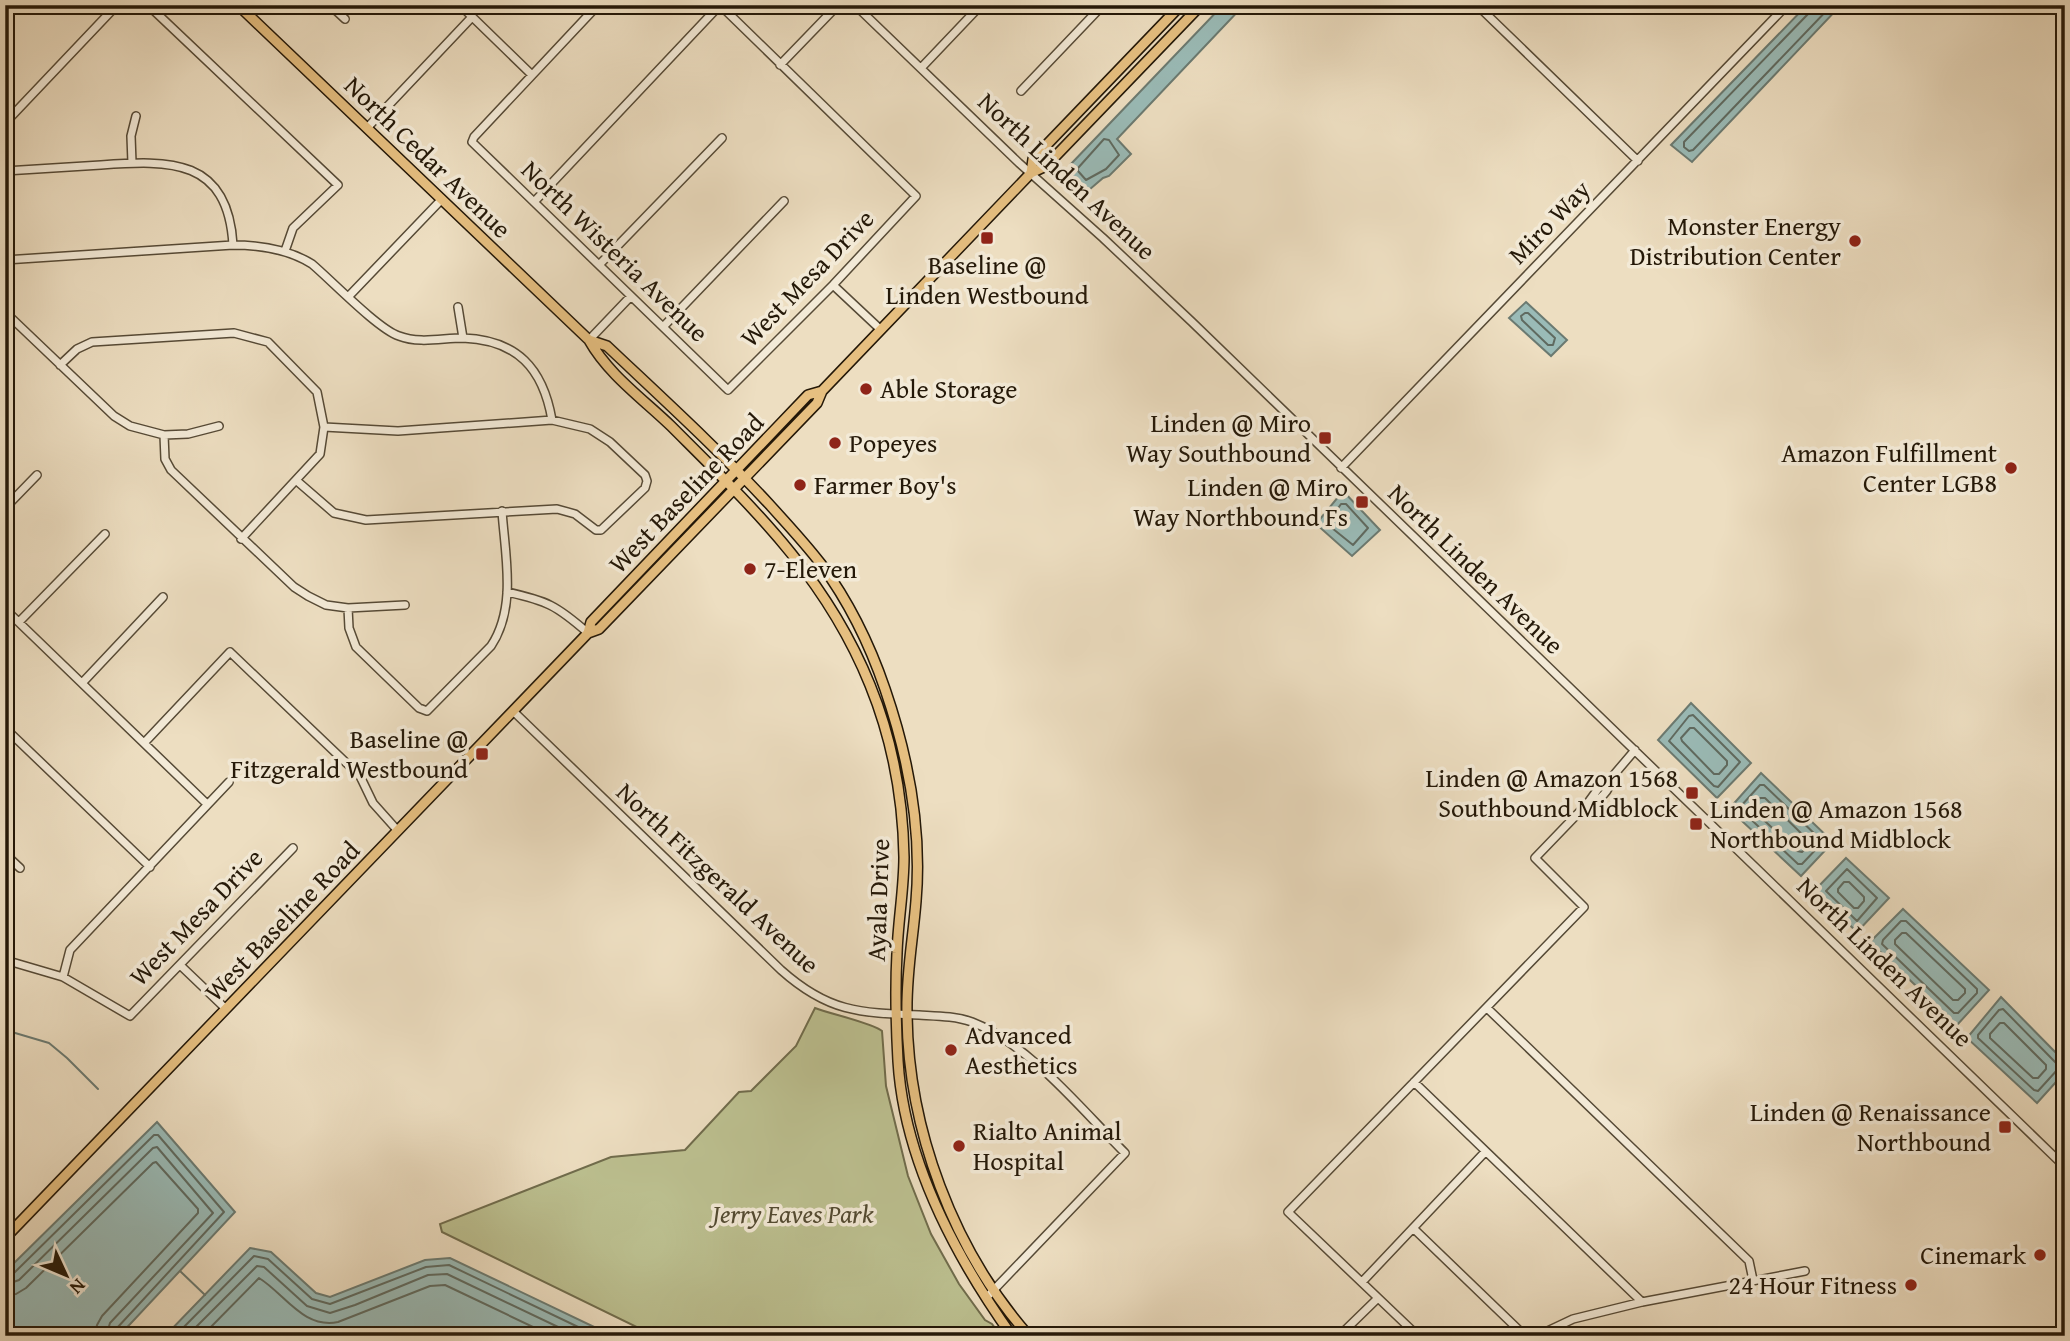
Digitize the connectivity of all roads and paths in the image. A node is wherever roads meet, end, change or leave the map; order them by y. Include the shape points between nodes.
1 (117, 5) edge
2 (148, 5) edge
3 (238, 5) edge
4 (330, 5) edge
5 (460, 5) edge
6 (720, 5) edge
7 (838, 5) edge
8 (855, 5) edge
9 (981, 5) edge
10 (1181, 5) edge
11 (1200, 5) edge
12 (1477, 5) edge
13 (1787, 5) edge
14 (595, 6) edge
15 (1101, 6) edge
16 (472, 17) junction
17 (345, 19) dead end
18 (780, 65) junction
19 (921, 68) junction
20 (532, 75) junction
21 (1021, 91) dead end
22 (136, 116) dead end
23 (5, 123) edge
24 (367, 128) junction
25 (722, 138) dead end
26 (1638, 160) junction
27 (132, 163) junction
28 (5, 171) edge
29 (1031, 173) junction
30 (442, 199) junction
31 (784, 201) dead end
32 (534, 202) junction
33 (233, 245) junction
34 (285, 251) junction
35 (5, 260) edge
36 (599, 265) junction
37 (833, 285) junction
38 (349, 296) junction
39 (631, 296) junction
40 (458, 307) dead end
41 (5, 312) edge
42 (663, 327) junction
43 (881, 330) junction
44 (463, 338) junction
45 (589, 340) junction
46 (60, 365) junction
47 (728, 390) joint
48 (822, 391) junction
49 (552, 420) junction
50 (219, 426) dead end
51 (324, 427) junction
52 (163, 435) junction
53 (1341, 468) junction
54 (736, 469) junction
55 (37, 475) dead end
56 (745, 478) junction
57 (297, 481) junction
58 (726, 481) junction
59 (734, 489) junction
60 (5, 508) edge
61 (502, 511) junction
62 (105, 534) dead end
63 (241, 538) junction
64 (507, 592) junction
65 (163, 597) dead end
66 (405, 605) dead end
67 (348, 608) junction
68 (5, 609) edge
69 (19, 622) junction
70 (587, 632) junction
71 (83, 682) junction
72 (513, 711) junction
73 (5, 728) edge
74 (145, 742) junction
75 (1635, 750) junction
76 (229, 782) dead end
77 (206, 804) junction
78 (398, 831) junction
79 (293, 848) dead end
80 (5, 855) edge
81 (150, 867) junction
82 (20, 868) dead end
83 (5, 960) edge
84 (180, 965) junction
85 (63, 977) junction
86 (1487, 1008) junction
87 (226, 1009) junction
88 (902, 1014) junction
89 (1414, 1083) junction
90 (1485, 1152) junction
91 (2065, 1167) edge
92 (1413, 1228) junction
93 (5, 1238) edge
94 (1805, 1271) dead end
95 (1753, 1280) junction
96 (1362, 1282) junction
97 (994, 1290) junction
98 (986, 1298) junction
99 (1378, 1298) junction
100 (1642, 1303) junction
101 (1012, 1336) edge
102 (1029, 1336) edge
103 (1339, 1336) edge
104 (1418, 1336) edge
105 (1525, 1336) edge
106 (1538, 1336) edge

1 - 23 street
2 - 34 street via 338,185 293,228
3 - 24 main road, North Cedar Avenue
4 - 17 street
5 - 16 street
6 - 18 street
6 - 32 street
7 - 18 street
8 - 19 street, North Linden Avenue
9 - 19 street
10 - 29 main road, West Baseline Road via 1033,159
11 - 29 main road, West Baseline Road via 1046,166
12 - 26 street
13 - 26 street, Miro Way
14 - 20 street
15 - 21 street
16 - 20 street
16 - 24 street
18 - 37 street, West Mesa Drive via 916,196
19 - 29 street, North Linden Avenue
20 - 32 street, North Wisteria Avenue via 472,142
22 - 27 street
24 - 30 main road, North Cedar Avenue
25 - 36 street
26 - 53 street, Miro Way
27 - 28 street
27 - 33 street via 168,163 205,178 229,211
29 - 43 main road, West Baseline Road
29 - 53 street, North Linden Avenue
30 - 38 street
30 - 45 main road, North Cedar Avenue
31 - 42 street
32 - 36 street, North Wisteria Avenue
33 - 34 street
33 - 35 street
34 - 38 street via 312,264
36 - 39 street, North Wisteria Avenue
37 - 43 street
37 - 47 street, West Mesa Drive
38 - 44 street via 398,336
39 - 42 street, North Wisteria Avenue
39 - 45 street
40 - 44 street
41 - 46 street
42 - 47 street, North Wisteria Avenue
43 - 48 main road, West Baseline Road
44 - 49 street via 495,342 514,351 541,380
45 - 54 main road, North Cedar Avenue via 607,346
45 - 58 main road, North Cedar Avenue via 599,357
46 - 51 street via 92,342 234,333 268,342 317,392
46 - 52 street via 114,416 130,426
48 - 54 main road, West Baseline Road via 808,395
48 - 56 main road, West Baseline Road via 817,403
49 - 51 street via 398,431
49 - 61 street via 590,429 610,442 645,475 645,488 601,530 557,509
50 - 52 street
51 - 57 street via 320,454
52 - 63 street via 171,470
53 - 75 street, North Linden Avenue
54 - 56 main road, North Cedar Avenue
54 - 58 main road, West Baseline Road
55 - 60 street
56 - 59 main road, West Baseline Road
56 - 88 main road, Ayala Drive via 808,547 857,620 898,729 917,856
57 - 61 street via 334,513 366,520
57 - 63 street
58 - 59 main road, North Cedar Avenue
58 - 70 main road, West Baseline Road via 591,622
59 - 70 main road, West Baseline Road via 599,629
59 - 88 main road, Ayala Drive via 794,554 834,611 861,664 886,730 899,790 904,855 897,952
61 - 64 street
62 - 69 street
63 - 67 street via 301,592 326,605
64 - 67 street via 505,615 491,646 427,710 419,708 356,647
64 - 70 street via 542,600
65 - 71 street
66 - 67 street
68 - 69 street
69 - 71 street
70 - 72 main road, West Baseline Road
71 - 74 street
72 - 78 main road, West Baseline Road
72 - 88 street, North Fitzgerald Avenue via 797,984 844,1008
73 - 81 street
74 - 77 street
74 - 78 street via 230,652 360,776 373,803
75 - 86 street via 1535,858 1584,907
75 - 91 street, North Linden Avenue
76 - 77 street
77 - 81 street
78 - 87 main road, West Baseline Road
79 - 84 street, West Mesa Drive
80 - 82 street
81 - 85 street via 69,950
83 - 85 street
84 - 85 street, West Mesa Drive via 130,1016
84 - 87 street
86 - 89 street
86 - 95 street via 1749,1261
87 - 93 main road, West Baseline Road
88 - 97 main road, Ayala Drive via 912,1083 936,1175 964,1239
88 - 97 street, North Fitzgerald Avenue via 957,1018 1012,1044 1125,1153
88 - 98 main road, Ayala Drive via 898,1063 925,1177 947,1230
89 - 90 street
89 - 96 street via 1288,1212
90 - 92 street
90 - 100 street
92 - 96 street
92 - 105 street
94 - 95 street
95 - 100 street
96 - 99 street
97 - 98 street
97 - 102 main road, Ayala Drive
98 - 101 main road, Ayala Drive
99 - 103 street
99 - 104 street
100 - 106 street via 1573,1319

